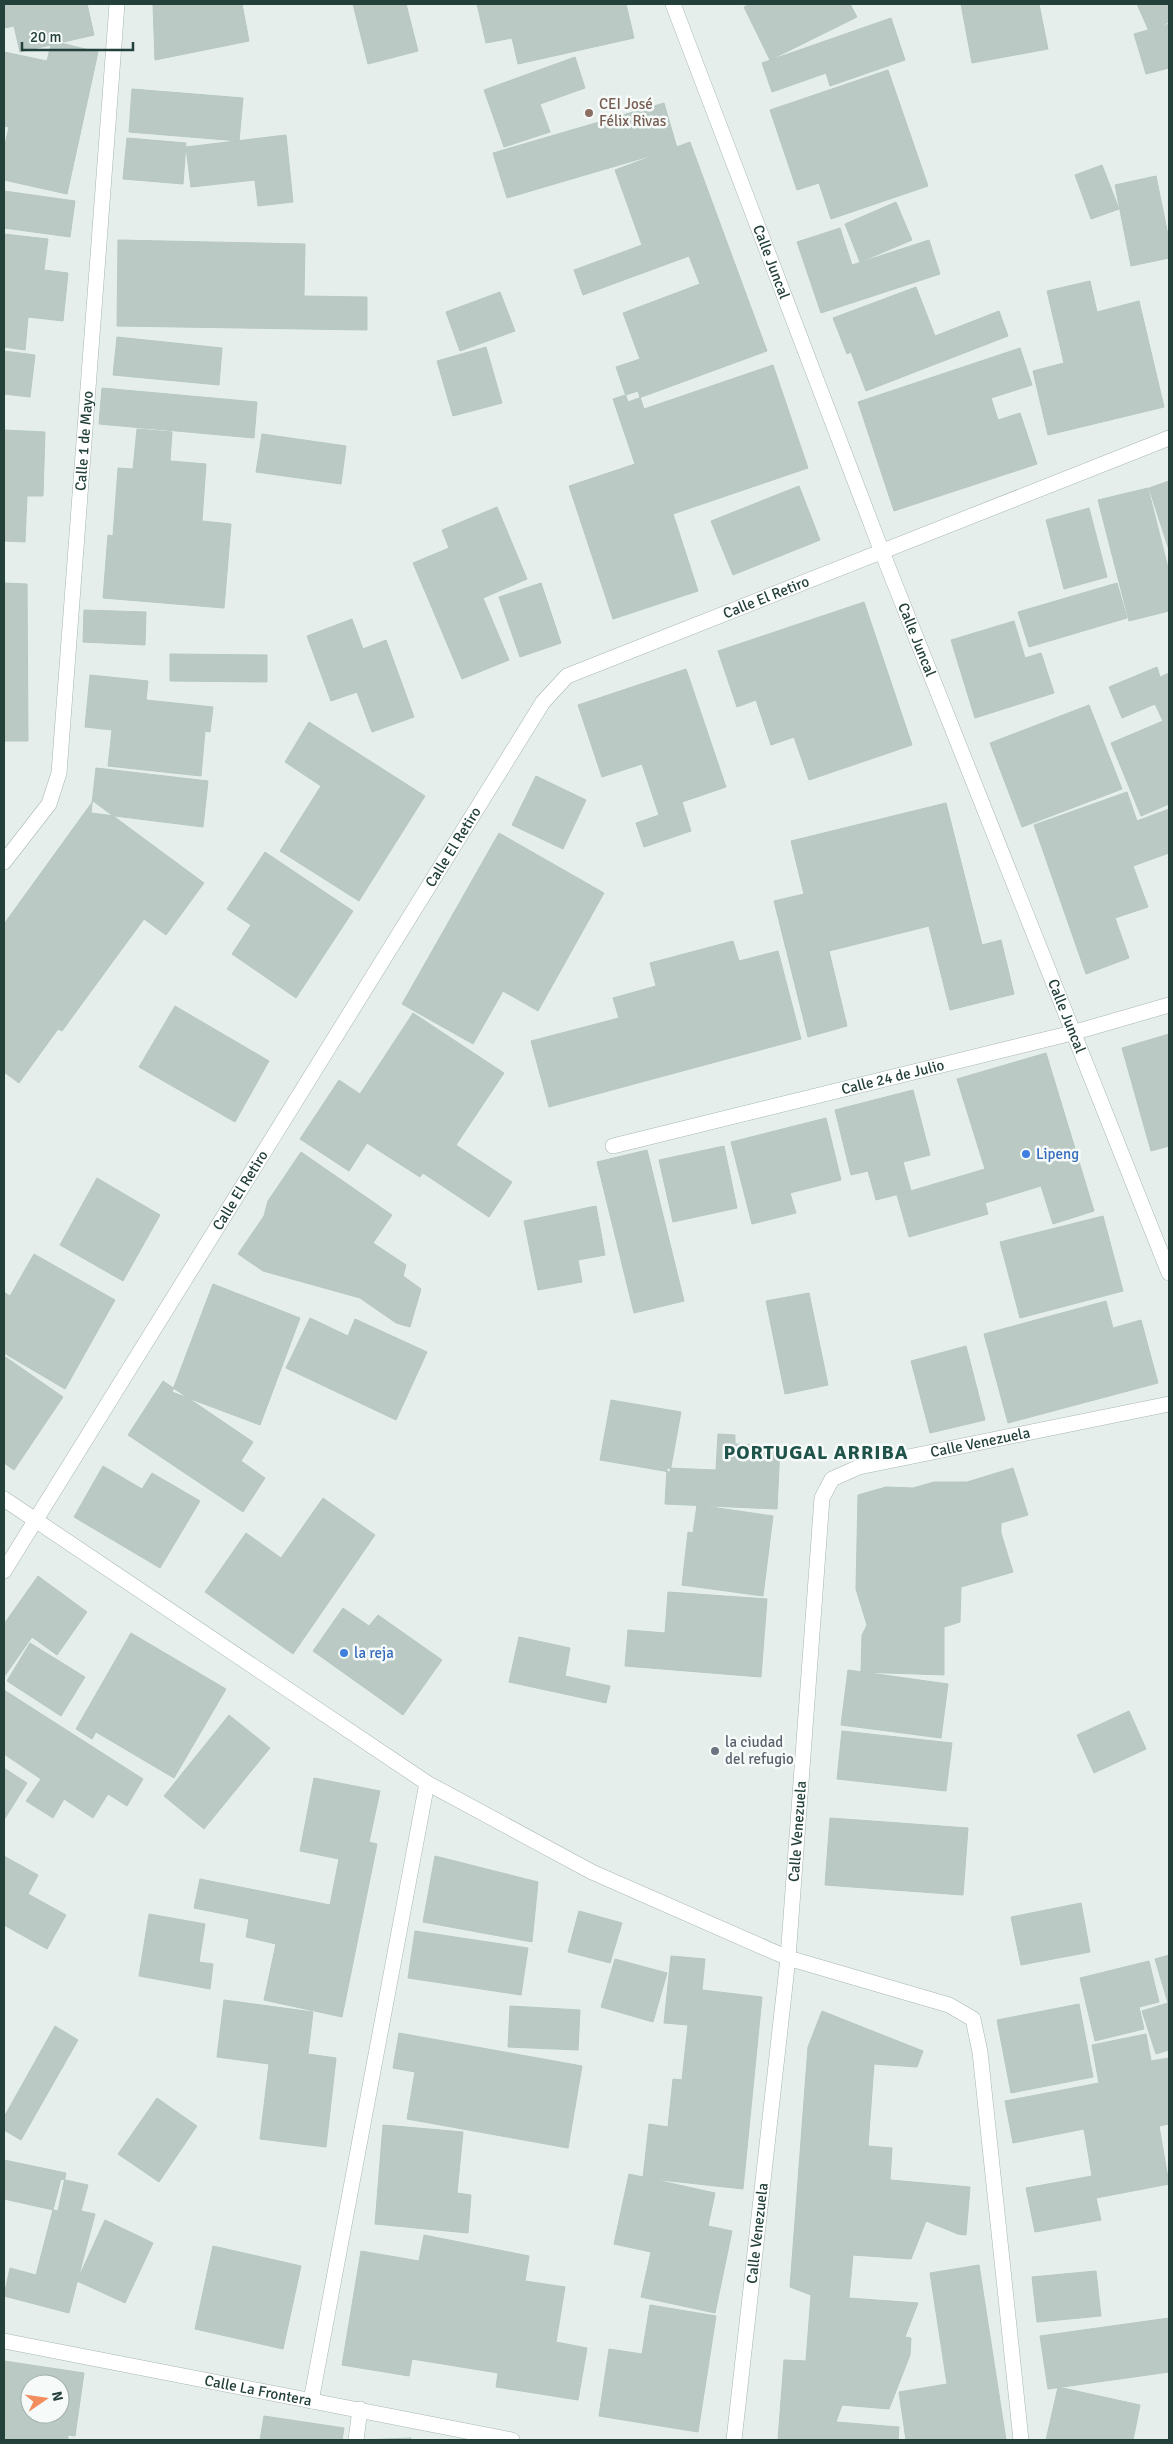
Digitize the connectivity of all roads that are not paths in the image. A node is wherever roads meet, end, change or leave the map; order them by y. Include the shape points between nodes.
1 (117, 4) edge
2 (672, 4) edge
3 (1169, 438) edge
4 (882, 552) junction
5 (4, 862) edge
6 (1169, 1005) edge
7 (1072, 1033) junction
8 (613, 1146) dead end
9 (1169, 1273) edge
10 (1169, 1404) edge
11 (4, 1499) edge
12 (34, 1521) junction
13 (4, 1571) edge
14 (427, 1784) junction
15 (788, 1958) junction
16 (4, 2341) edge
17 (311, 2401) junction
18 (360, 2410) junction
19 (356, 2440) edge
20 (512, 2440) edge
21 (734, 2440) edge
22 (1021, 2440) edge

1 - 5 street, Calle 1 de Mayo via 59,773 48,804
2 - 4 street, Calle Juncal
3 - 4 street, Calle El Retiro
4 - 7 street, Calle Juncal
4 - 12 street, Calle El Retiro via 567,676 543,702
6 - 7 street, Calle 24 de Julio
7 - 8 street, Calle 24 de Julio
7 - 9 street, Calle Juncal
10 - 15 street, Calle Venezuela via 858,1467 832,1478 822,1498
11 - 12 street
12 - 13 street, Calle El Retiro
12 - 14 street
14 - 15 street via 592,1872
14 - 17 street
15 - 21 street, Calle Venezuela
15 - 22 street via 949,2005 973,2019 980,2052
16 - 17 street, Calle La Frontera
17 - 18 street, Calle La Frontera
18 - 19 street
18 - 20 street, Calle La Frontera

